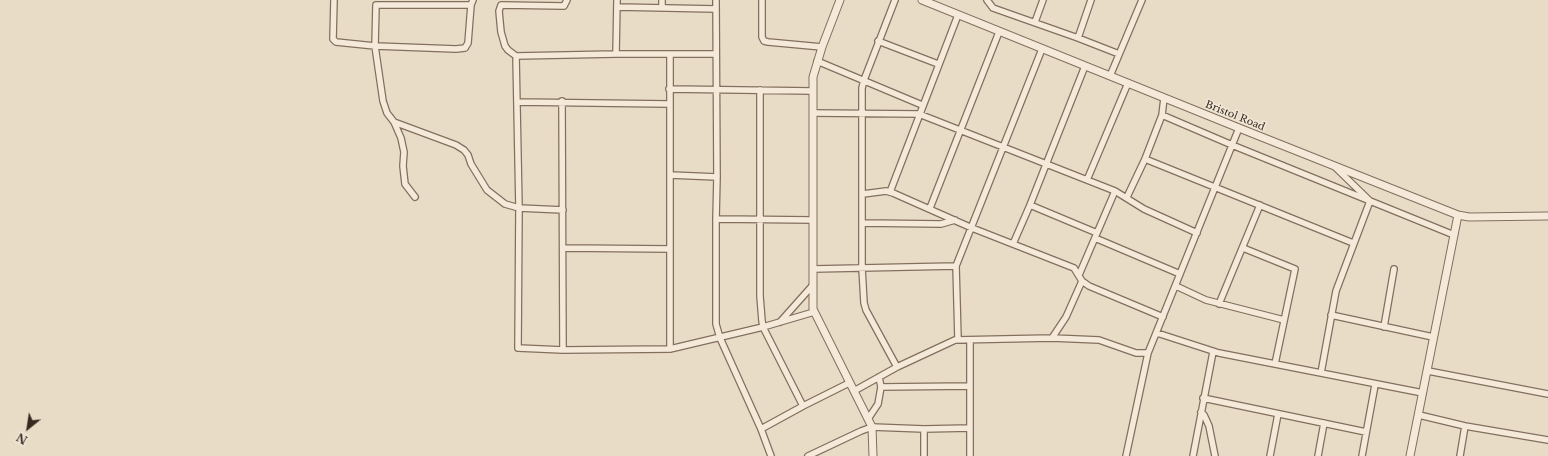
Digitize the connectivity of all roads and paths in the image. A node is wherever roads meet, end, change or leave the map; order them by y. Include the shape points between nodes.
1 (334, 0) edge
2 (567, 0) edge
3 (617, 0) edge
4 (662, 0) edge
5 (716, 0) edge
6 (762, 0) edge
7 (840, 0) edge
8 (895, 0) edge
9 (922, 0) edge
10 (987, 0) edge
11 (1043, 0) edge
12 (1092, 0) edge
13 (1142, 0) edge
14 (376, 2) edge
15 (472, 2) edge
16 (617, 7) junction
17 (662, 8) junction
18 (716, 9) junction
19 (958, 15) junction
20 (1035, 22) junction
21 (999, 32) junction
22 (1078, 38) junction
23 (878, 41) junction
24 (375, 46) junction
25 (822, 47) junction
26 (1042, 49) junction
27 (616, 54) junction
28 (670, 54) junction
29 (716, 54) junction
30 (1119, 54) junction
31 (516, 56) junction
32 (817, 61) junction
33 (938, 64) junction
34 (1085, 66) junction
35 (1110, 76) junction
36 (864, 80) junction
37 (1128, 83) junction
38 (669, 89) junction
39 (716, 89) junction
40 (760, 90) junction
41 (812, 91) junction
42 (1164, 98) junction
43 (562, 101) junction
44 (517, 102) junction
45 (669, 104) junction
46 (922, 105) junction
47 (813, 113) junction
48 (862, 114) junction
49 (919, 114) junction
50 (1162, 115) junction
51 (394, 122) junction
52 (1239, 128) junction
53 (961, 130) junction
54 (1232, 145) junction
55 (1004, 147) junction
56 (1145, 159) junction
57 (1046, 163) junction
58 (1333, 166) junction
59 (670, 176) junction
60 (717, 177) junction
61 (1087, 180) junction
62 (1215, 187) junction
63 (1115, 191) junction
64 (890, 192) junction
65 (862, 194) junction
66 (415, 197) dead end
67 (1127, 197) junction
68 (1370, 201) junction
69 (1030, 205) junction
70 (1260, 205) junction
71 (519, 208) junction
72 (930, 208) junction
73 (563, 210) junction
74 (1458, 215) junction
75 (1548, 216) edge
76 (716, 219) junction
77 (760, 219) junction
78 (813, 220) junction
79 (956, 220) junction
80 (862, 223) junction
81 (972, 228) junction
82 (1197, 233) junction
83 (1454, 235) junction
84 (1096, 236) junction
85 (1013, 244) junction
86 (1353, 244) junction
87 (563, 248) junction
88 (1243, 248) junction
89 (670, 249) junction
90 (956, 266) junction
91 (862, 268) junction
92 (1394, 268) dead end
93 (813, 269) junction
94 (1180, 274) junction
95 (1079, 275) junction
96 (1082, 281) junction
97 (813, 285) junction
98 (1176, 286) junction
99 (1220, 304) junction
100 (814, 312) junction
101 (1331, 316) junction
102 (1162, 317) junction
103 (1284, 320) junction
104 (780, 322) junction
105 (763, 327) junction
106 (1384, 327) junction
107 (1157, 333) junction
108 (1433, 337) junction
109 (720, 338) junction
110 (1052, 338) junction
111 (958, 339) junction
112 (970, 340) junction
113 (670, 349) junction
114 (562, 350) junction
115 (1213, 352) junction
116 (1148, 353) junction
117 (1275, 364) junction
118 (898, 367) junction
119 (1428, 371) junction
120 (1321, 373) junction
121 (879, 377) junction
122 (849, 383) junction
123 (1375, 384) junction
124 (970, 386) junction
125 (881, 387) junction
126 (854, 391) junction
127 (1423, 393) junction
128 (1548, 394) edge
129 (1203, 398) junction
130 (803, 406) junction
131 (1201, 412) junction
132 (1278, 414) junction
133 (1419, 415) junction
134 (868, 419) junction
135 (1324, 423) junction
136 (1465, 426) junction
137 (872, 427) junction
138 (970, 428) junction
139 (761, 429) junction
140 (924, 429) junction
141 (1366, 432) junction
142 (1548, 440) edge
143 (770, 456) edge
144 (808, 456) edge
145 (873, 456) edge
146 (924, 456) edge
147 (970, 456) edge
148 (1126, 456) edge
149 (1193, 456) edge
150 (1215, 456) edge
151 (1270, 456) edge
152 (1318, 456) edge
153 (1362, 456) edge
154 (1410, 456) edge
155 (1460, 456) edge

1 - 24 street via 334,41
2 - 31 street via 564,6 501,6 501,32 505,46
3 - 16 street
4 - 17 street
5 - 18 street
6 - 25 street via 764,40
7 - 25 street
8 - 23 street
9 - 19 street, Bristol Road
10 - 20 street via 993,8
11 - 20 street
12 - 22 street
13 - 30 street
14 - 15 street
14 - 24 street
15 - 24 street via 468,43 465,48
16 - 17 street
16 - 27 street
17 - 18 street
18 - 29 street
19 - 21 street, Bristol Road
19 - 33 street
20 - 22 street
21 - 26 street, Bristol Road
21 - 53 street
22 - 30 street
23 - 33 street
23 - 36 street
24 - 51 street via 383,101 387,113
25 - 32 street
26 - 34 street, Bristol Road
26 - 55 street
27 - 28 street
27 - 31 street
28 - 29 street
28 - 38 street
29 - 39 street
30 - 35 street
31 - 44 street
32 - 36 street
32 - 41 street
33 - 46 street
34 - 35 street, Bristol Road
34 - 57 street
35 - 37 street, Bristol Road
36 - 46 street
36 - 48 street
37 - 42 street, Bristol Road
37 - 61 street
38 - 39 street
38 - 45 street
39 - 40 street
39 - 60 street
40 - 41 street
40 - 77 street
41 - 47 street
42 - 50 street
42 - 52 street, Bristol Road
43 - 44 street
43 - 45 street
43 - 73 street
44 - 71 street
45 - 59 street
46 - 49 street
47 - 48 street
47 - 78 street
48 - 49 street
48 - 65 street
49 - 53 street
49 - 64 street
50 - 54 street
50 - 56 street
51 - 66 street via 404,152 402,166 405,184
51 - 71 street via 464,150 487,190 505,204
52 - 54 street
52 - 58 street, Bristol Road
53 - 55 street
53 - 72 street
54 - 62 street
54 - 68 street
55 - 57 street
55 - 81 street
56 - 62 street
56 - 67 street
57 - 61 street
57 - 69 street
58 - 68 street
58 - 74 street, Bristol Road
59 - 60 street
59 - 89 street
60 - 76 street
61 - 63 street
62 - 70 street
62 - 82 street
63 - 67 street
63 - 84 street
64 - 65 street
64 - 72 street
65 - 80 street
67 - 82 street via 1144,209
68 - 83 street
68 - 86 street
69 - 84 street
69 - 85 street
70 - 86 street
70 - 88 street
71 - 73 street
71 - 114 street via 517,346 520,349
72 - 79 street
73 - 87 street
74 - 75 street, Bristol Road
74 - 83 street
76 - 77 street
76 - 109 street via 715,312
77 - 78 street
77 - 105 street via 760,296
78 - 93 street
79 - 80 street via 941,224
79 - 81 street
80 - 91 street
81 - 85 street
81 - 90 street
82 - 94 street
83 - 108 street
84 - 94 street
84 - 95 street
85 - 95 street via 1074,268
86 - 101 street via 1336,291
87 - 89 street
87 - 114 street
88 - 99 street
88 - 103 street via 1295,269
89 - 113 street
90 - 91 street
90 - 111 street
91 - 93 street
91 - 118 street via 866,310
92 - 106 street
93 - 97 street
94 - 98 street
95 - 96 street
96 - 102 street
96 - 110 street via 1066,317
97 - 100 street
97 - 104 street
98 - 99 street
98 - 102 street
99 - 103 street
100 - 104 street
100 - 122 street
101 - 106 street
101 - 120 street
102 - 107 street
103 - 117 street
104 - 105 street
105 - 109 street
105 - 130 street
106 - 108 street
107 - 115 street
107 - 116 street
108 - 119 street
109 - 113 street
109 - 139 street
110 - 112 street
110 - 116 street via 1099,340 1136,353
111 - 112 street
111 - 118 street
112 - 124 street
113 - 114 street
115 - 117 street
115 - 129 street
116 - 148 street
117 - 120 street
118 - 121 street
119 - 127 street
119 - 128 street
120 - 123 street
121 - 125 street
121 - 126 street
122 - 126 street
122 - 130 street
123 - 127 street
123 - 141 street
124 - 125 street
124 - 138 street
125 - 134 street via 878,404
126 - 134 street
127 - 133 street
129 - 131 street
129 - 132 street
130 - 139 street
131 - 149 street
131 - 150 street via 1209,426
132 - 135 street
132 - 151 street
133 - 136 street
133 - 154 street
134 - 137 street
135 - 141 street
135 - 152 street
136 - 142 street
136 - 155 street
137 - 140 street
137 - 144 street
137 - 145 street
138 - 140 street
138 - 147 street
139 - 143 street
140 - 146 street
141 - 153 street

